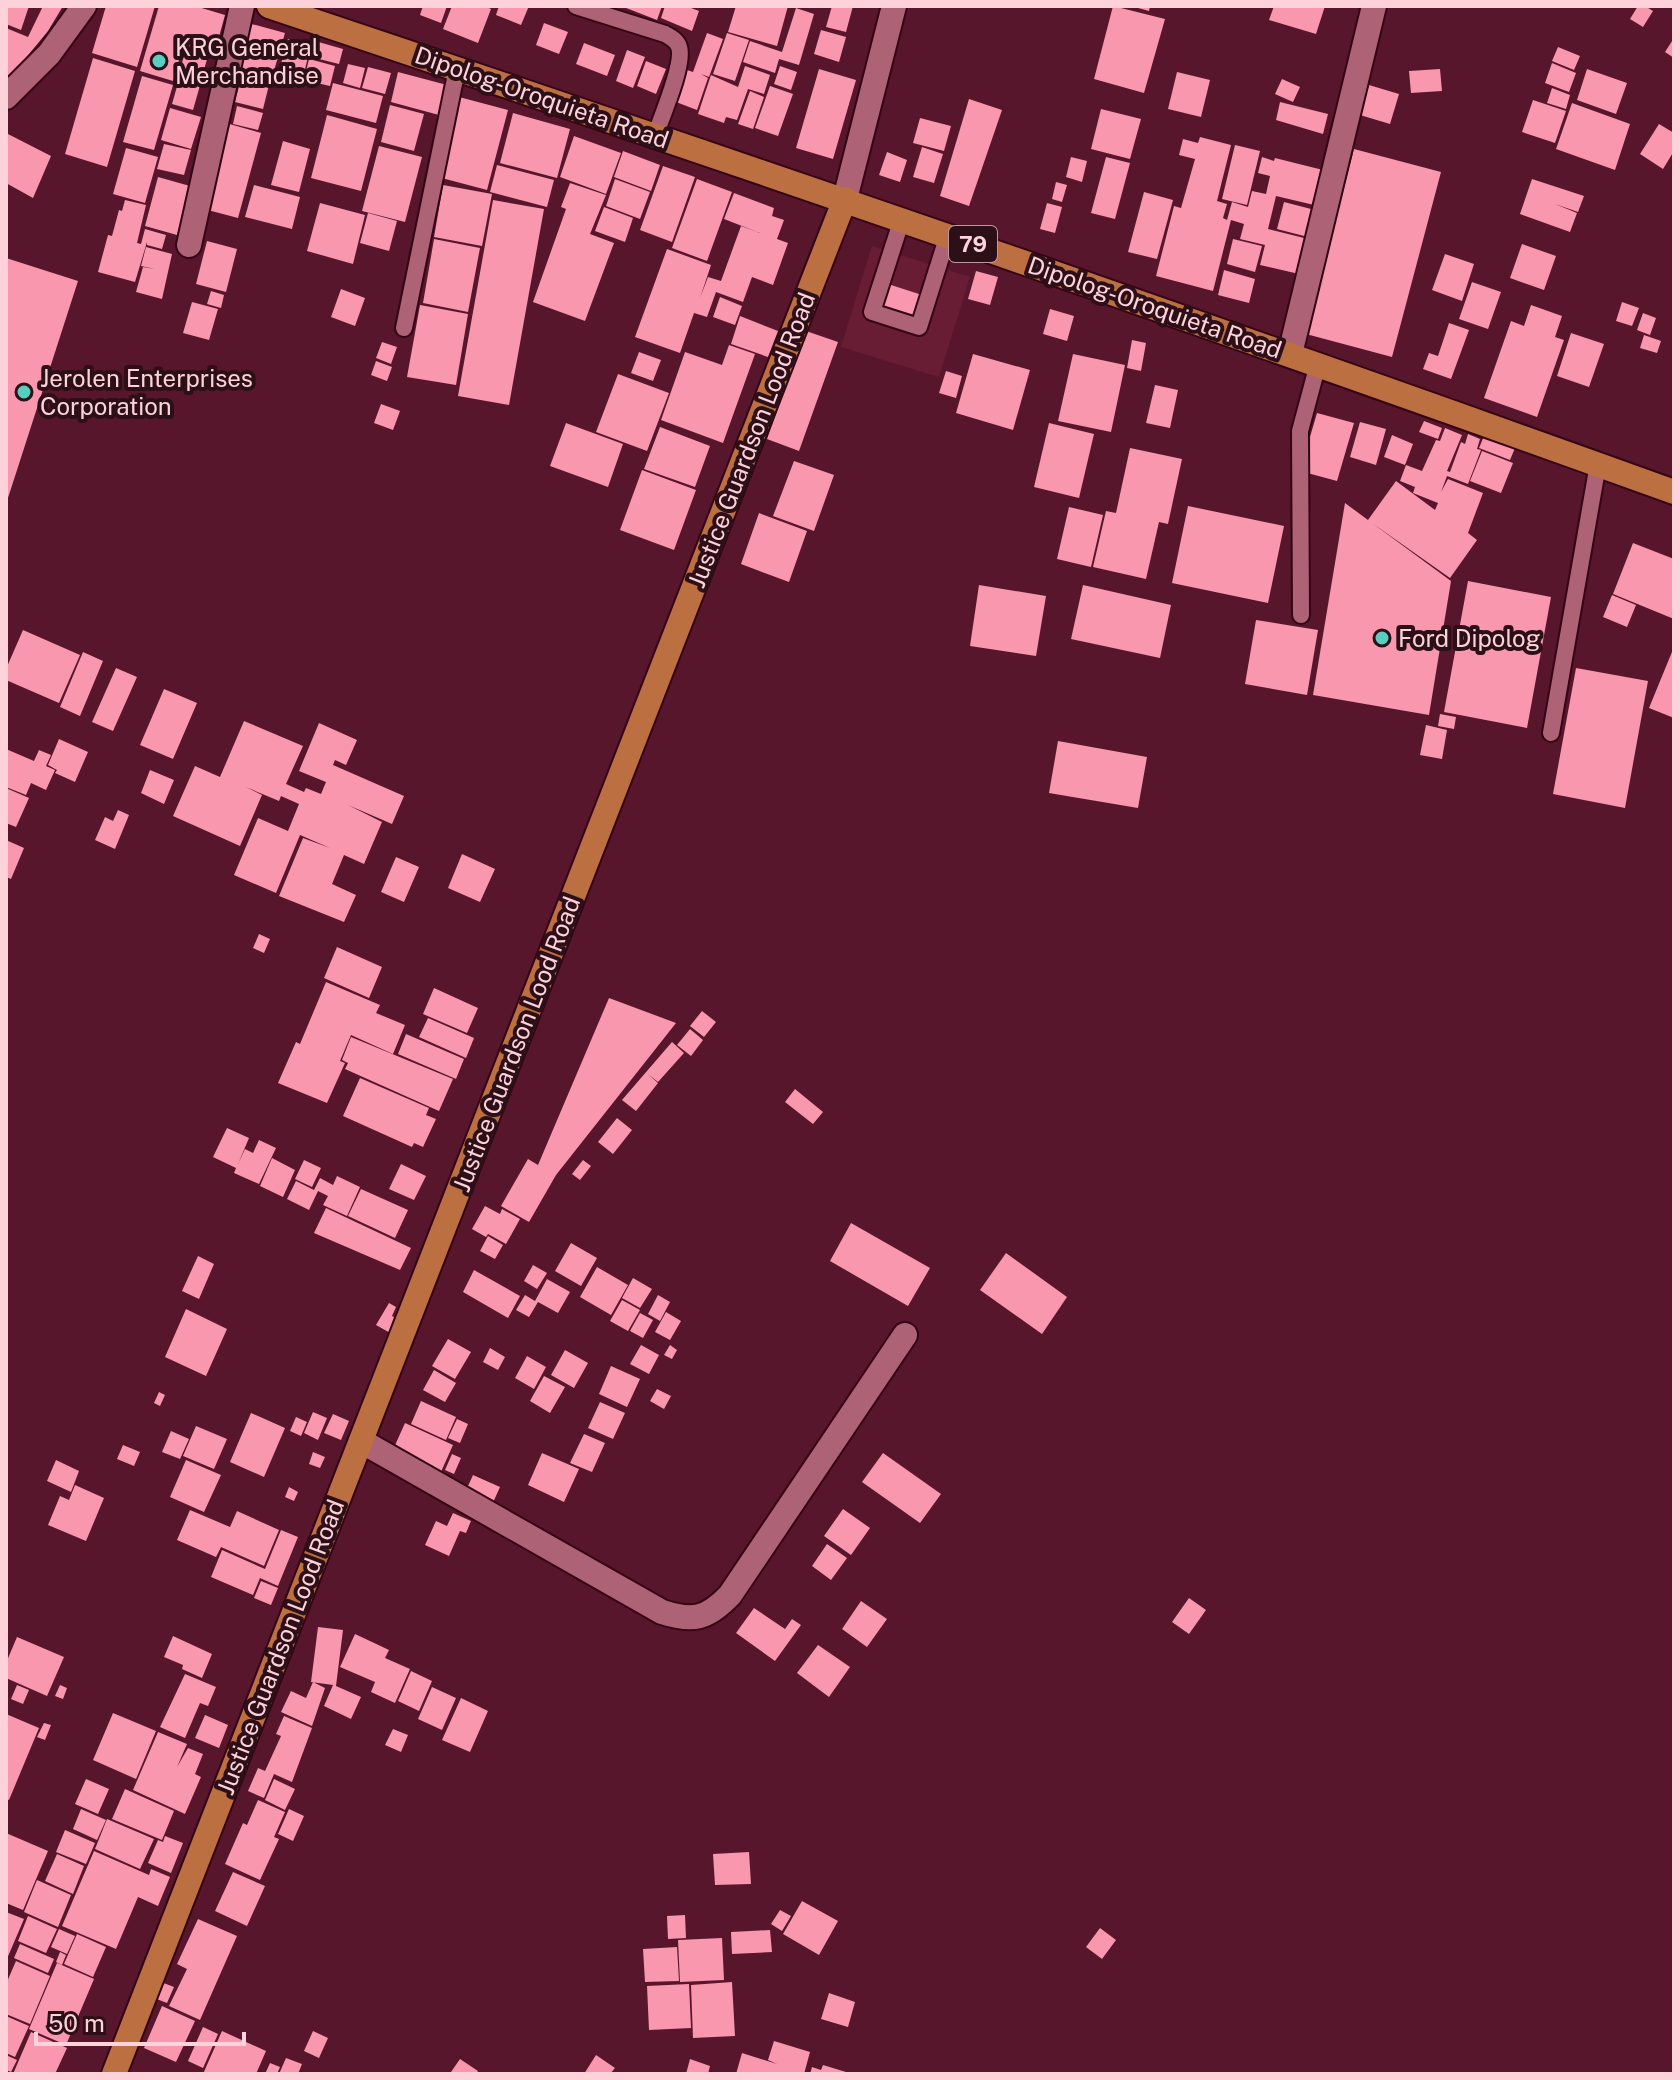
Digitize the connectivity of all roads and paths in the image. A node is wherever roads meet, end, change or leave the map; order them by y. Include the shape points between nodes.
1 (84, 6) edge
2 (242, 6) edge
3 (269, 6) edge
4 (576, 6) edge
5 (894, 6) edge
6 (1374, 6) edge
7 (457, 69) junction
8 (6, 97) edge
9 (655, 136) junction
10 (845, 199) junction
11 (902, 219) junction
12 (948, 235) junction
13 (189, 245) dead end
14 (404, 328) dead end
15 (1290, 354) junction
16 (1318, 364) junction
17 (1598, 464) junction
18 (1674, 492) edge
19 (1301, 615) dead end
20 (1551, 733) dead end
21 (905, 1335) dead end
22 (361, 1441) junction
23 (114, 2074) edge

1 - 8 street via 49,54
2 - 13 street
3 - 7 main road, Dipolog-Oroquieta Road / 79
4 - 9 lane via 665,34 679,47 679,64
5 - 10 street, Justice Guardson Lood Road
6 - 15 street
7 - 9 main road, Dipolog-Oroquieta Road / 79
7 - 14 lane
9 - 10 main road, Dipolog-Oroquieta Road / 79
10 - 11 main road, Dipolog-Oroquieta Road / 79
10 - 22 main road, Justice Guardson Lood Road
11 - 12 main road, Dipolog-Oroquieta Road / 79
11 - 12 lane via 872,312 919,327
12 - 15 main road, Dipolog-Oroquieta Road / 79
15 - 16 main road, Dipolog-Oroquieta Road / 79
16 - 17 main road, Dipolog-Oroquieta Road / 79
16 - 19 lane via 1299,439
17 - 18 main road, Dipolog-Oroquieta Road / 79
17 - 20 lane
21 - 22 street via 730,1595 703,1616 687,1620 662,1612
22 - 23 main road, Justice Guardson Lood Road

